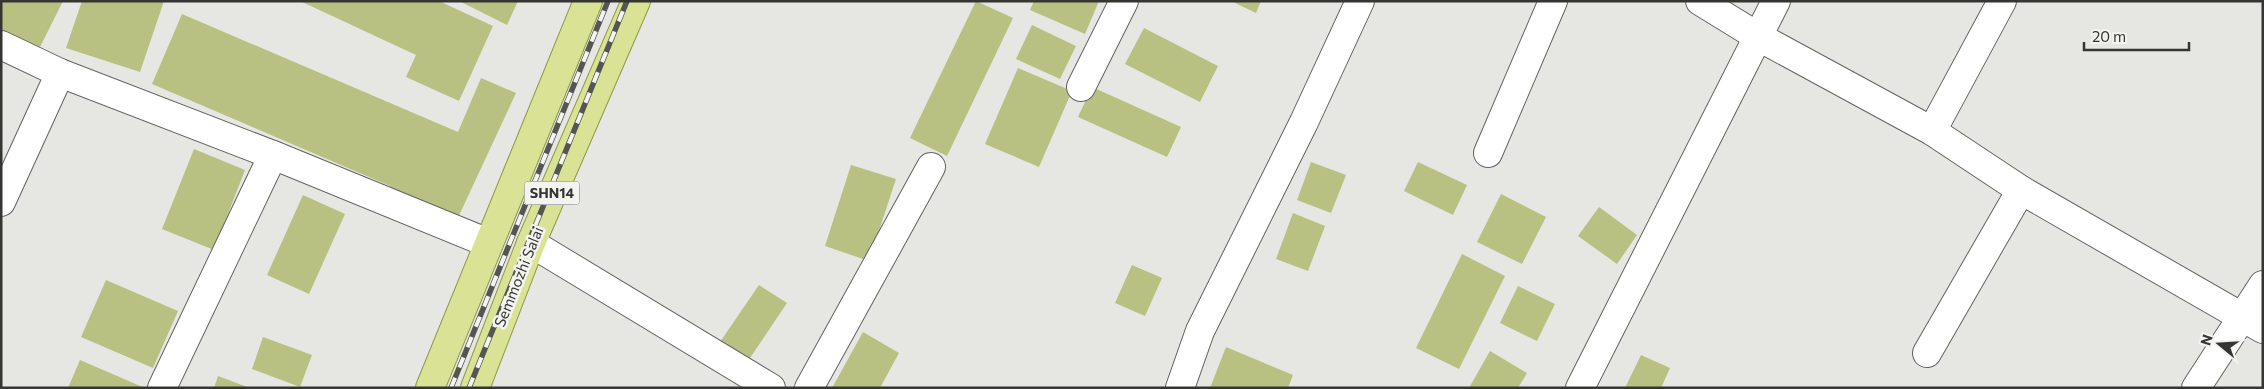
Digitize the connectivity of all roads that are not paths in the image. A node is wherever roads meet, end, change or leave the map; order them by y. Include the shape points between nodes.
1 (588, 1) edge
2 (636, 1) edge
3 (1124, 1) edge
4 (1360, 1) edge
5 (1553, 1) edge
6 (1700, 1) edge
7 (1776, 1) edge
8 (2002, 1) edge
9 (1758, 36) junction
10 (1, 45) edge
11 (60, 73) junction
12 (1081, 86) dead end
13 (1932, 131) junction
14 (1488, 153) dead end
15 (273, 155) junction
16 (931, 166) dead end
17 (2021, 190) junction
18 (1, 202) edge
19 (488, 243) junction
20 (531, 243) junction
21 (2263, 285) edge
22 (2252, 323) edge
23 (1927, 352) dead end
24 (162, 388) edge
25 (430, 388) edge
26 (475, 388) edge
27 (771, 388) edge
28 (809, 388) edge
29 (1180, 388) edge
30 (1580, 388) edge
31 (2196, 388) edge

1 - 19 main road, SHN14
2 - 20 main road, Semmozhi Salai / SHN14
3 - 12 street
4 - 29 street via 1200,331
5 - 14 street
6 - 9 street
7 - 9 street
8 - 13 street
9 - 13 street
9 - 30 street
10 - 11 street
11 - 15 street
11 - 18 street
13 - 17 street
15 - 19 street
15 - 24 street
16 - 28 street
17 - 22 street
17 - 23 street
19 - 25 main road, SHN14
20 - 26 main road, Semmozhi Salai / SHN14
20 - 27 street
21 - 22 street
22 - 31 street

